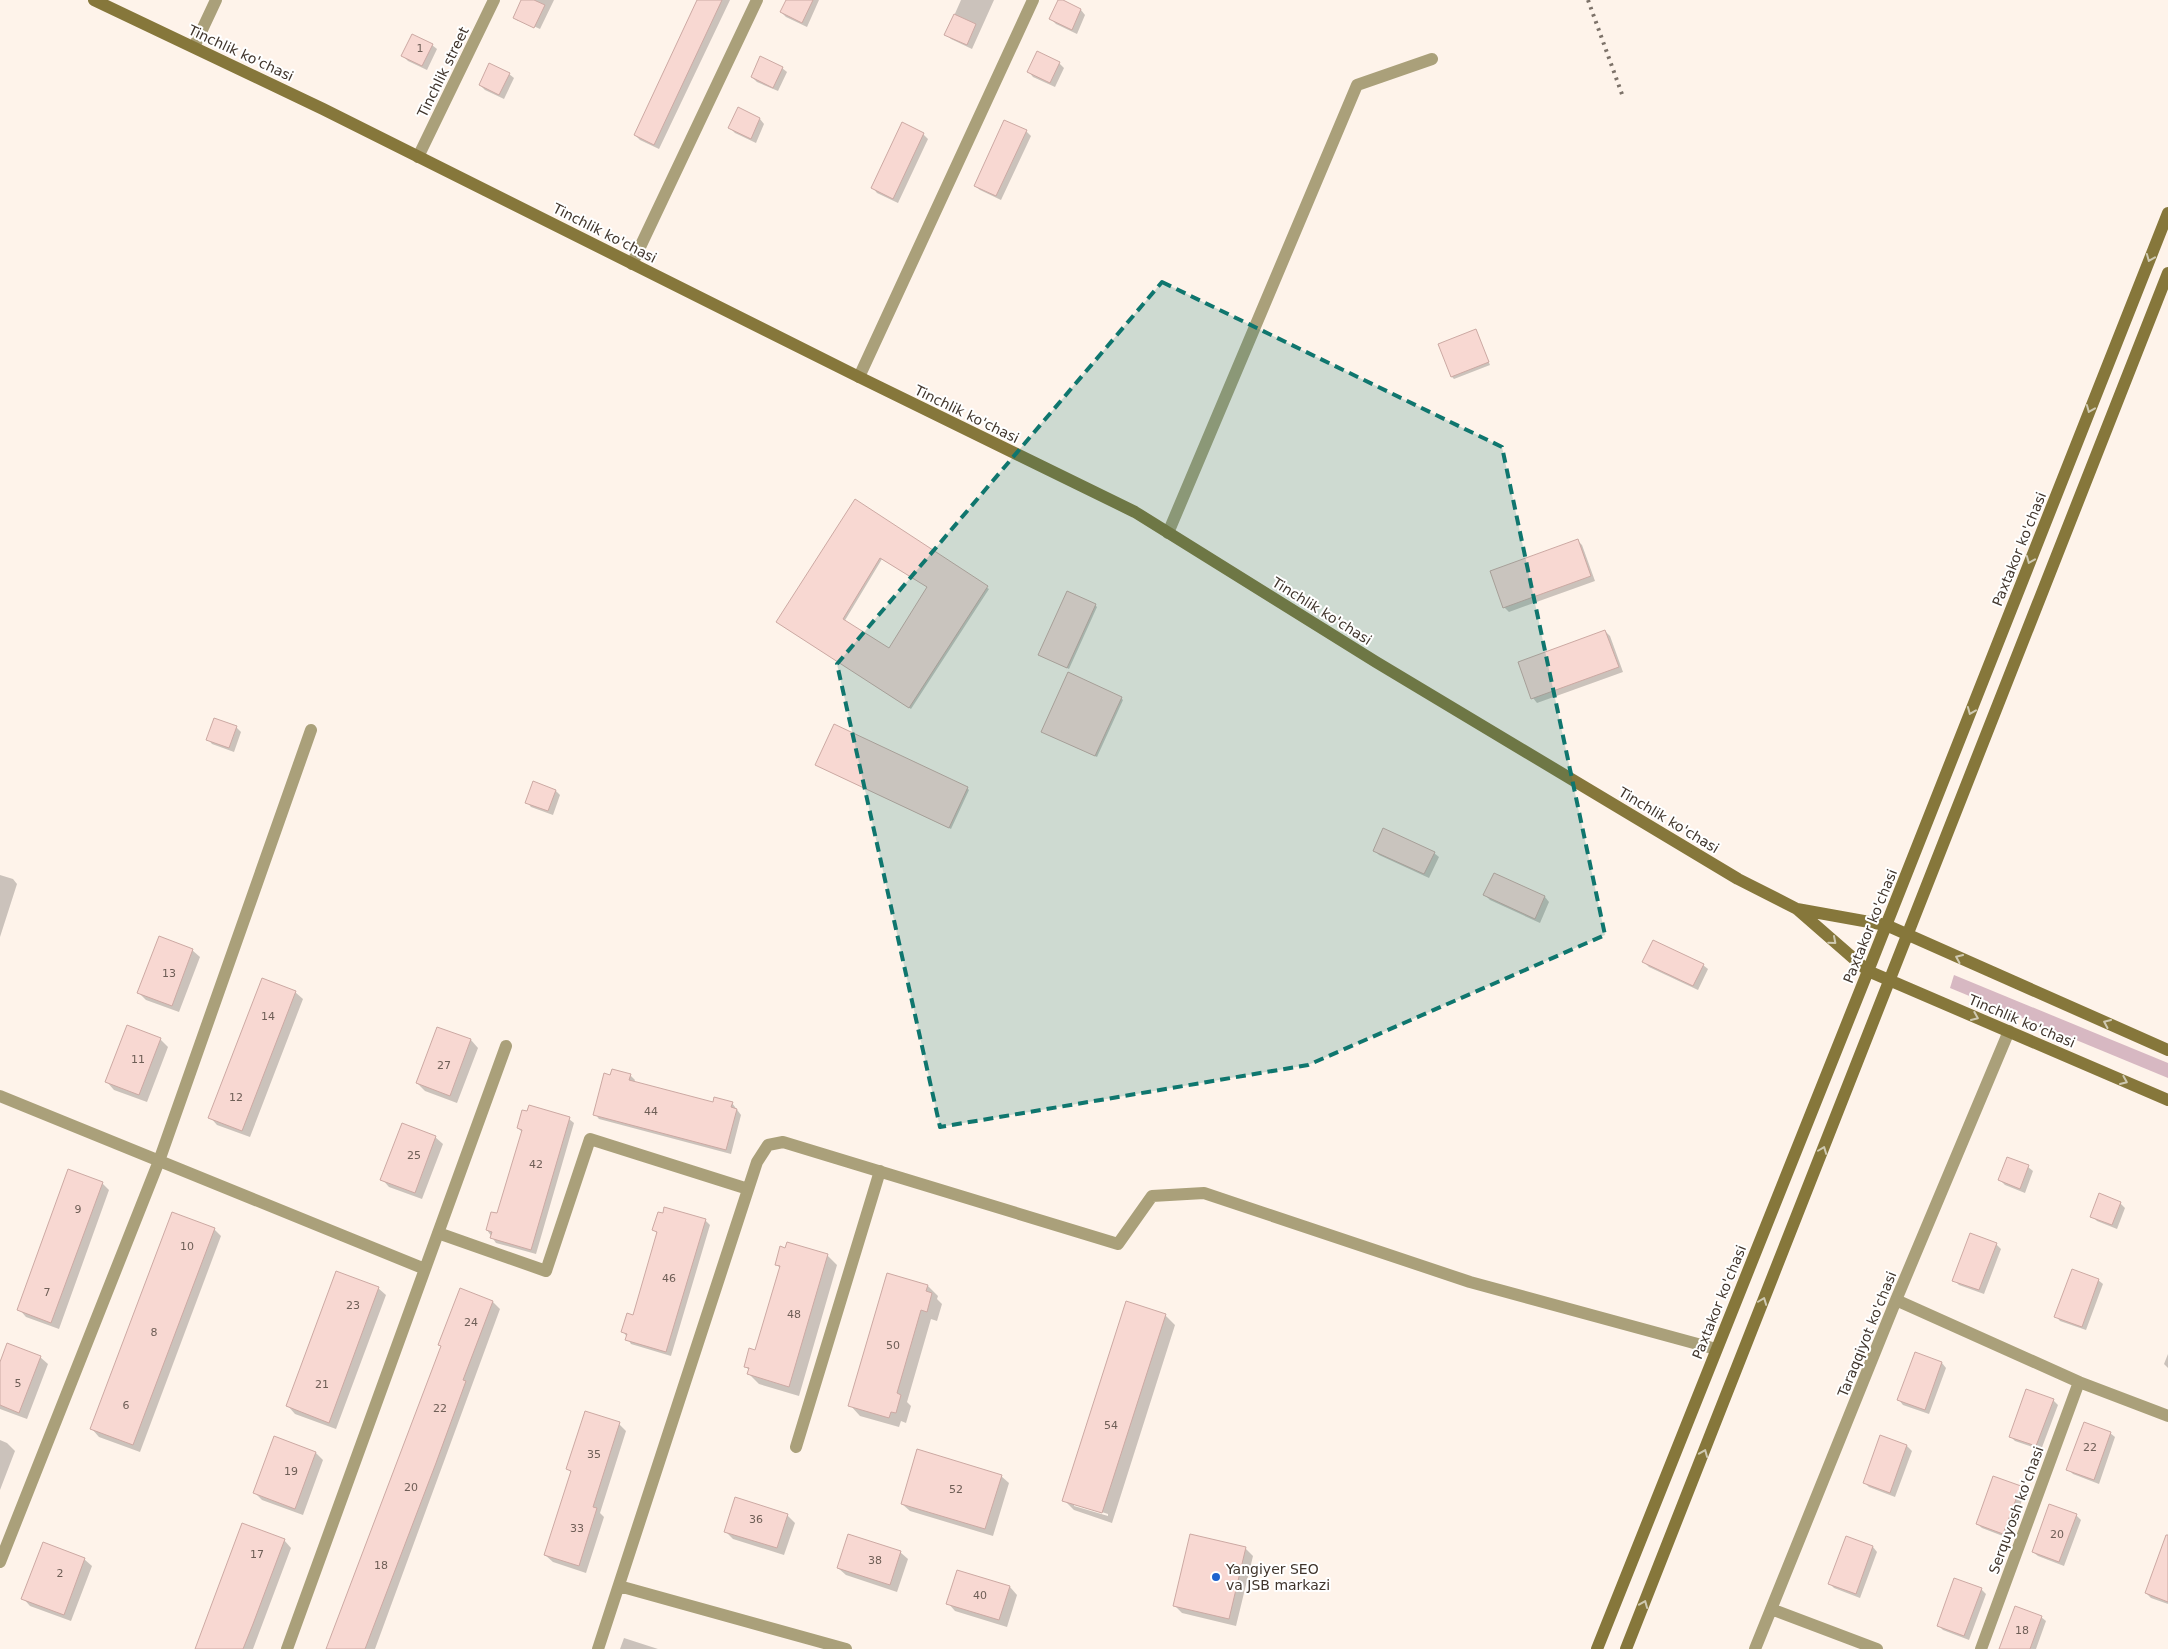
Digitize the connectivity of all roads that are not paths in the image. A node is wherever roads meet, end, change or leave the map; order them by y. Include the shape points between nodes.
1 (94, 0) edge
2 (216, 0) edge
3 (494, 0) edge
4 (757, 0) edge
5 (1033, 0) edge
6 (194, 47) junction
7 (1432, 59) dead end
8 (418, 157) junction
9 (2168, 213) edge
10 (632, 264) junction
11 (2168, 273) edge
12 (858, 377) junction
13 (1168, 533) junction
14 (311, 730) dead end
15 (1797, 909) junction
16 (1886, 925) junction
17 (1906, 935) junction
18 (1868, 971) junction
19 (1889, 980) junction
20 (2008, 1031) junction
21 (506, 1046) dead end
22 (2168, 1050) edge
23 (0, 1096) edge
24 (2168, 1100) edge
25 (159, 1161) junction
26 (880, 1170) junction
27 (748, 1189) junction
28 (438, 1233) junction
29 (425, 1269) junction
30 (1896, 1300) junction
31 (1716, 1349) junction
32 (2079, 1382) junction
33 (2168, 1416) edge
34 (796, 1447) dead end
35 (0, 1562) edge
36 (619, 1586) junction
37 (1771, 1610) junction
38 (287, 1649) edge
39 (598, 1649) edge
40 (846, 1649) edge
41 (1596, 1649) edge
42 (1626, 1649) edge
43 (1755, 1649) edge
44 (1877, 1649) edge
45 (1981, 1649) edge

1 - 6 main road, Tinchlik ko'chasi
2 - 6 street
3 - 8 street, Tinchlik street
4 - 10 street
5 - 12 street
6 - 8 main road, Tinchlik ko'chasi
7 - 13 street via 1357,85
8 - 10 main road, Tinchlik ko'chasi
9 -> 16 main road, Paxtakor ko'chasi
10 - 12 main road, Tinchlik ko'chasi
11 - 17 main road
12 - 13 main road, Tinchlik ko'chasi via 1135,512
13 - 15 main road, Tinchlik ko'chasi via 1730,874
14 - 25 street
15 - 16 main road, Tinchlik ko'chasi
15 -> 18 main road, Tinchlik ko'chasi
16 - 17 main road, Tinchlik ko'chasi
16 - 18 main road, Paxtakor ko'chasi
17 - 19 main road
22 -> 17 main road, Tinchlik ko'chasi
18 - 19 main road, Tinchlik ko'chasi
18 - 31 main road, Paxtakor ko'chasi
19 -> 20 main road, Tinchlik ko'chasi
42 -> 19 main road
20 -> 24 main road, Tinchlik ko'chasi
20 - 30 street, Taraqqiyot ko'chasi
21 - 28 street
23 - 25 street
25 - 29 street
25 - 35 street
26 - 27 street via 783,1142 768,1145 757,1162
26 - 31 street via 1118,1244 1152,1196 1204,1193 1470,1282
26 - 34 street
27 - 28 street via 590,1139 546,1271
27 - 36 street
28 - 29 street
29 - 38 street
30 - 32 street
30 - 37 street, Taraqqiyot ko'chasi
31 - 41 main road, Paxtakor ko'chasi
32 - 33 street
32 - 45 street, Serquyosh ko'chasi
36 - 39 street
36 - 40 street
37 - 43 street, Taraqqiyot ko'chasi
37 - 44 street

